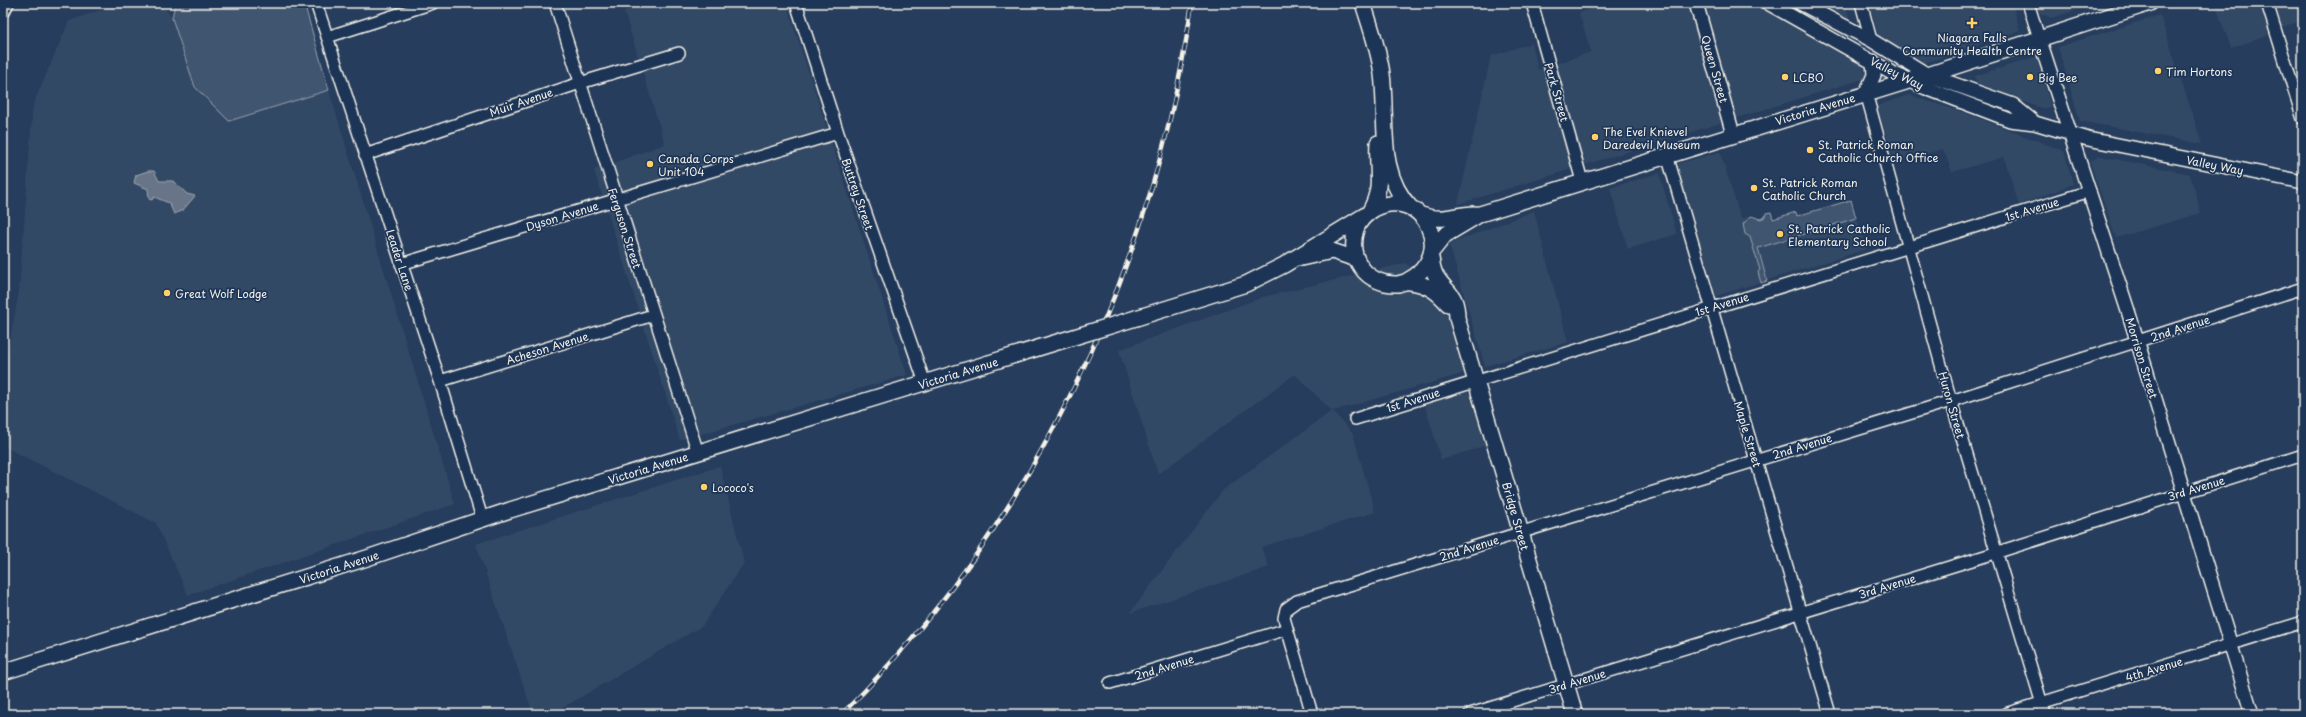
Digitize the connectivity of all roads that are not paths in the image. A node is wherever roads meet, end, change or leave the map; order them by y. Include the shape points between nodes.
1 (6, 3) edge
2 (316, 3) edge
3 (433, 3) edge
4 (555, 3) edge
5 (796, 3) edge
6 (1363, 3) edge
7 (1532, 3) edge
8 (1696, 3) edge
9 (1768, 3) edge
10 (1800, 3) edge
11 (1861, 3) edge
12 (2028, 3) edge
13 (2150, 3) edge
14 (2267, 3) edge
15 (3, 9) edge
16 (327, 37) junction
17 (2039, 38) junction
18 (1871, 40) junction
19 (679, 54) dead end
20 (1873, 61) junction
21 (1928, 75) junction
22 (1907, 80) junction
23 (580, 83) junction
24 (1866, 93) junction
25 (2303, 119) edge
26 (1384, 123) junction
27 (2035, 123) junction
28 (838, 133) junction
29 (1733, 134) junction
30 (2071, 134) junction
31 (365, 155) junction
32 (1667, 155) junction
33 (1582, 181) junction
34 (2303, 182) edge
35 (2090, 191) junction
36 (616, 199) junction
37 (1416, 212) junction
38 (1367, 214) junction
39 (1480, 214) junction
40 (1907, 247) junction
41 (1432, 254) junction
42 (1356, 259) junction
43 (1291, 260) junction
44 (401, 264) junction
45 (1408, 281) junction
46 (2303, 288) edge
47 (1710, 308) junction
48 (653, 315) junction
49 (1457, 318) junction
50 (2137, 342) junction
51 (1477, 380) junction
52 (440, 382) junction
53 (925, 383) junction
54 (1951, 401) junction
55 (1355, 419) dead end
56 (698, 453) junction
57 (2303, 455) edge
58 (1756, 460) junction
59 (2183, 492) junction
60 (482, 518) junction
61 (1521, 532) junction
62 (1995, 552) junction
63 (1801, 613) junction
64 (2303, 622) edge
65 (1287, 629) junction
66 (2230, 646) junction
67 (3, 672) edge
68 (1110, 683) dead end
69 (1566, 684) junction
70 (2041, 703) junction
71 (1312, 714) edge
72 (1470, 714) edge
73 (1575, 714) edge
74 (1830, 714) edge
75 (2005, 714) edge
76 (2045, 714) edge
77 (2252, 714) edge

1 - 15 main road
2 - 16 street, Leader Lane
3 - 16 street
4 - 23 street, Ferguson Street
5 - 28 street, Buttrey Street
6 - 26 main road via 1382,72
7 - 33 street, Park Street
8 - 29 street, Queen Street
9 - 20 street, Valley Way
10 - 18 street, Valley Way
11 - 18 street
12 - 17 street, Morrison Street
13 - 17 main road, Victoria Avenue
14 - 25 street
16 - 31 street, Leader Lane
17 - 21 main road, Victoria Avenue
17 - 30 street, Morrison Street
18 - 21 street, Valley Way
19 - 23 street, Muir Avenue
20 - 22 street, Valley Way
20 - 24 street via 1874,75
21 - 22 main road, Victoria Avenue
21 - 27 street, Valley Way via 2013,105
22 - 24 main road, Victoria Avenue
22 - 27 street, Valley Way via 2010,120
23 - 31 street, Muir Avenue
23 - 36 street, Ferguson Street
24 - 29 main road, Victoria Avenue
24 - 40 street, Huron Street
26 - 37 main road via 1392,178 1406,202
26 - 38 main road via 1378,144 1379,190 1377,200
27 - 30 street, Valley Way
28 - 36 street, Dyson Avenue
28 - 53 street, Buttrey Street
29 - 32 main road, Victoria Avenue
30 - 34 street, Valley Way
30 - 35 street, Morrison Street
31 - 44 street, Leader Lane
32 - 33 main road, Victoria Avenue
32 - 47 street, Maple Street
33 - 39 main road, Victoria Avenue
35 - 40 street, 1st Avenue
35 - 50 street, Morrison Street
36 - 44 street, Dyson Avenue
36 - 48 street, Ferguson Street
37 - 38 main road via 1390,204
37 - 39 main road, Victoria Avenue via 1441,220 1466,214
37 - 41 main road via 1431,231
38 - 42 main road via 1354,236 1353,248
38 - 43 main road, Victoria Avenue
39 - 41 main road, Victoria Avenue via 1445,235
40 - 47 street, 1st Avenue
40 - 54 street, Huron Street
41 - 45 main road via 1422,272
41 - 49 main road, Bridge Street via 1436,277 1454,298
42 - 43 main road, Victoria Avenue via 1332,251
42 - 45 main road via 1371,277 1384,283 1397,284
43 - 53 main road, Victoria Avenue, bridge via 1246,284
44 - 52 street, Leader Lane
45 - 49 main road, Bridge Street via 1436,291
46 - 50 street, 2nd Avenue
47 - 51 street, 1st Avenue
47 - 58 street, Maple Street
48 - 52 street, Acheson Avenue
48 - 56 street, Ferguson Street
49 - 51 main road, Bridge Street
50 - 54 street, 2nd Avenue
50 - 59 street, Morrison Street
51 - 55 street, 1st Avenue
51 - 61 main road, Bridge Street
52 - 60 street, Leader Lane
53 - 56 main road, Victoria Avenue
54 - 58 street, 2nd Avenue
54 - 62 street, Huron Street
56 - 60 main road, Victoria Avenue
57 - 59 street, 3rd Avenue
58 - 61 street, 2nd Avenue
58 - 63 street, Maple Street
59 - 62 street, 3rd Avenue
59 - 66 street, Morrison Street
60 - 67 main road, Victoria Avenue via 367,558
61 - 65 street, 2nd Avenue via 1300,600 1289,605 1284,612
61 - 69 main road, Bridge Street
62 - 63 street, 3rd Avenue
62 - 70 street, Huron Street
63 - 69 street, 3rd Avenue
63 - 74 street, Maple Street
64 - 66 street, 4th Avenue
65 - 68 street, 2nd Avenue
65 - 71 street
66 - 70 street, 4th Avenue
66 - 77 street, Morrison Street
69 - 72 street, 3rd Avenue
69 - 73 main road, Bridge Street
70 - 75 street, 4th Avenue
70 - 76 street, Huron Street

